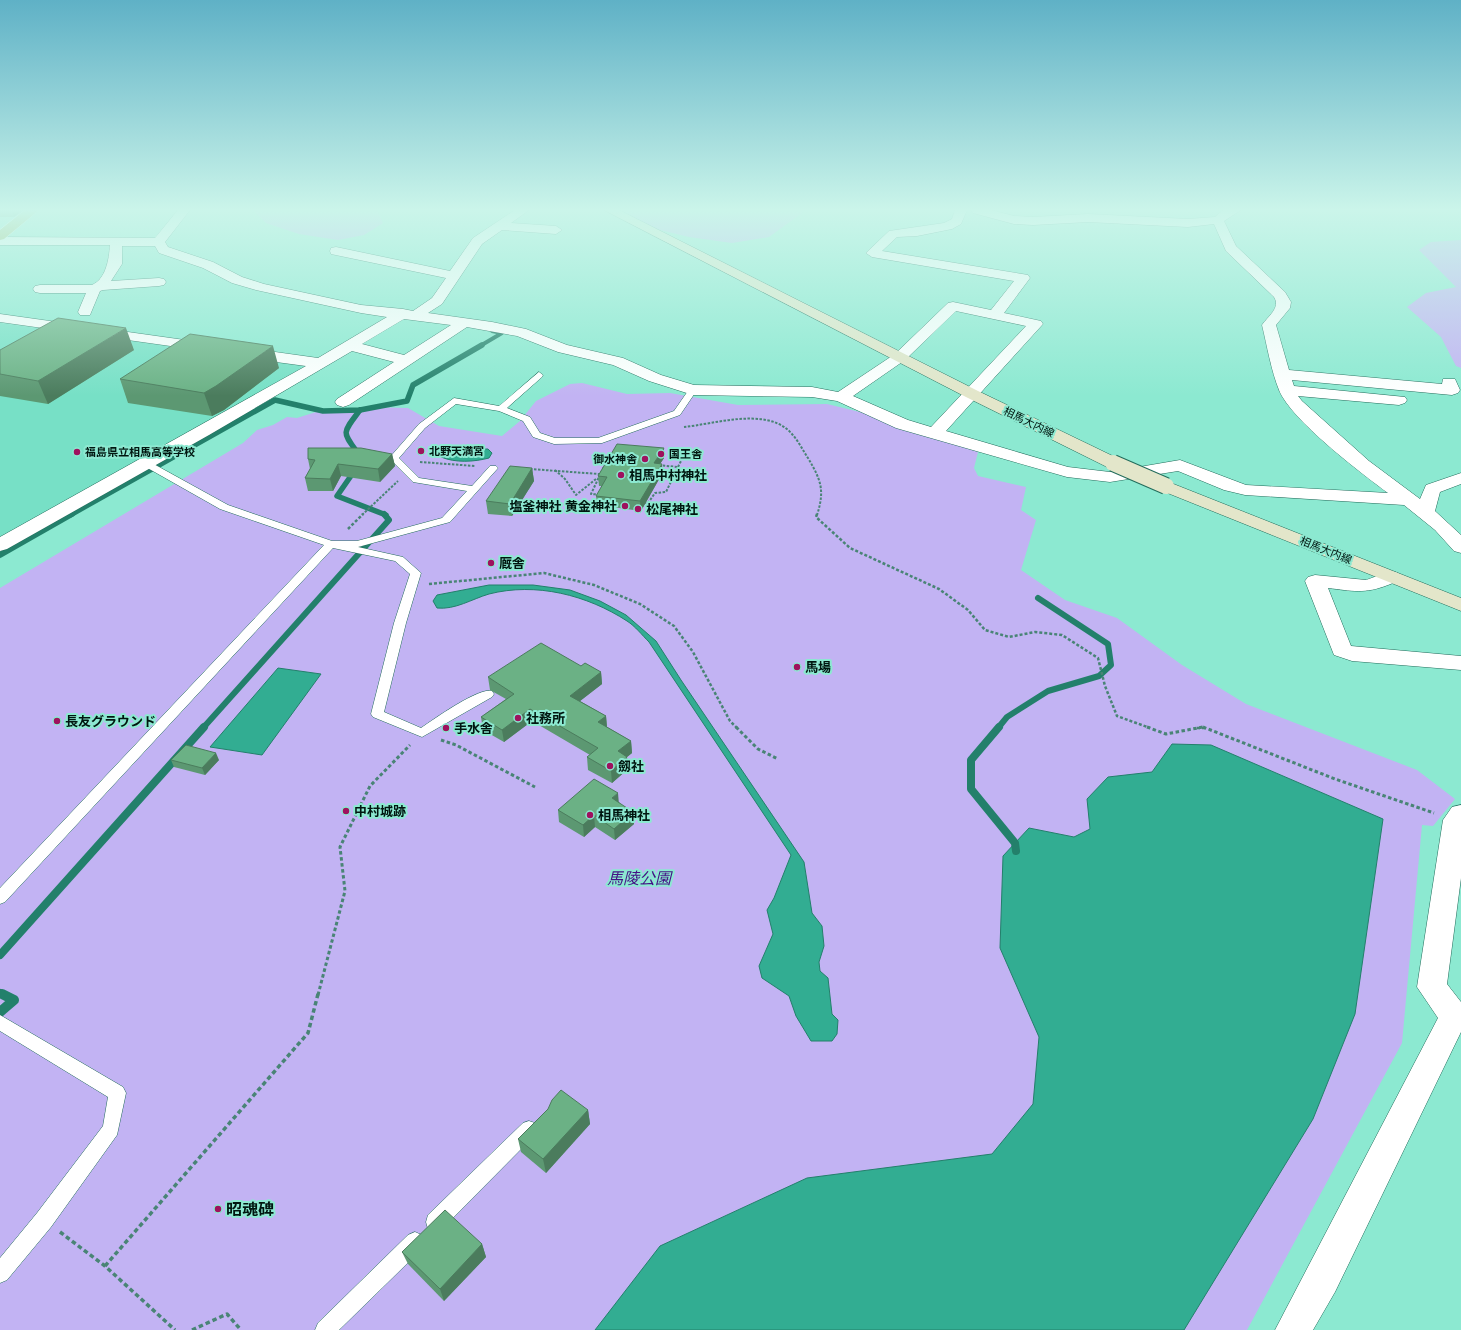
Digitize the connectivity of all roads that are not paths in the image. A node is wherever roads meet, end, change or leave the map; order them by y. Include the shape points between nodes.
1 (109, 272) edge
2 (222, 272) edge
3 (435, 272) edge
4 (457, 272) edge
5 (732, 272) edge
6 (987, 272) edge
7 (1256, 272) edge
8 (454, 276) junction
9 (159, 282) dead end
10 (97, 287) junction
11 (40, 289) dead end
12 (85, 312) dead end
13 (410, 314) junction
14 (995, 316) junction
15 (0, 318) edge
16 (464, 323) junction
17 (351, 346) junction
18 (219, 349) edge
19 (234, 351) edge
20 (900, 357) junction
21 (405, 360) junction
22 (320, 363) junction
23 (1282, 374) junction
24 (539, 375) dead end
25 (1449, 382) dead end
26 (693, 390) junction
27 (1287, 390) junction
28 (972, 394) junction
29 (841, 397) junction
30 (343, 402) dead end
31 (1411, 402) dead end
32 (501, 409) junction
33 (935, 433) junction
34 (147, 464) junction
35 (493, 468) dead end
36 (1461, 478) edge
37 (474, 489) junction
38 (1410, 500) junction
39 (1425, 514) junction
40 (331, 544) junction
41 (0, 546) edge
42 (1461, 547) edge
43 (1391, 577) junction
44 (1461, 605) edge
45 (1461, 663) edge
46 (488, 694) dead end
47 (1458, 817) edge
48 (0, 898) edge
49 (1458, 1016) edge
50 (0, 1022) edge
51 (544, 1115) edge
52 (0, 1273) edge
53 (325, 1330) edge
54 (1293, 1330) edge

1 - 10 street
2 - 13 street via 237,280 361,309
3 - 8 street
4 - 8 street
5 - 20 main road, 相馬大内線
6 - 14 street via 1023,278
7 - 23 street via 1284,302 1283,308 1269,325
8 - 13 street via 437,301
9 - 10 street
10 - 11 street
10 - 12 street
13 - 16 street
13 - 17 street
14 - 20 street via 953,306
14 - 28 street via 1036,324
15 - 18 street
16 - 21 street
16 - 26 street via 521,332 564,349 618,361 656,378
17 - 21 street
17 - 22 street
19 - 22 street
20 - 28 main road, 相馬大内線
20 - 29 street
21 - 30 street
22 - 34 street
23 - 25 street via 1452,390
23 - 27 street
24 - 32 lane
26 - 29 street via 812,392
26 - 32 lane via 677,413 599,441 554,441 536,435 527,419
27 - 31 street
27 - 38 street via 1295,404 1311,419
28 - 33 street
28 - 43 main road, 相馬大内線, bridge via 1113,463
29 - 33 street via 902,424
32 - 37 lane via 454,401 422,426 394,458 416,480
33 - 38 street via 1067,472 1110,477 1180,465 1245,490
34 - 40 lane via 224,507
34 - 41 street
35 - 37 lane
36 - 39 street via 1432,489
37 - 40 lane via 446,520 358,544
38 - 39 street
39 - 42 street via 1451,535
40 - 46 lane via 400,559 416,573 400,623 378,714 422,733
40 - 48 lane
43 - 44 main road, 相馬大内線
43 - 45 street via 1368,586 1315,581 1342,650 1352,654
47 - 49 street via 1432,987
49 - 54 street
50 - 52 lane via 117,1093 111,1129 44,1220
51 - 53 lane

